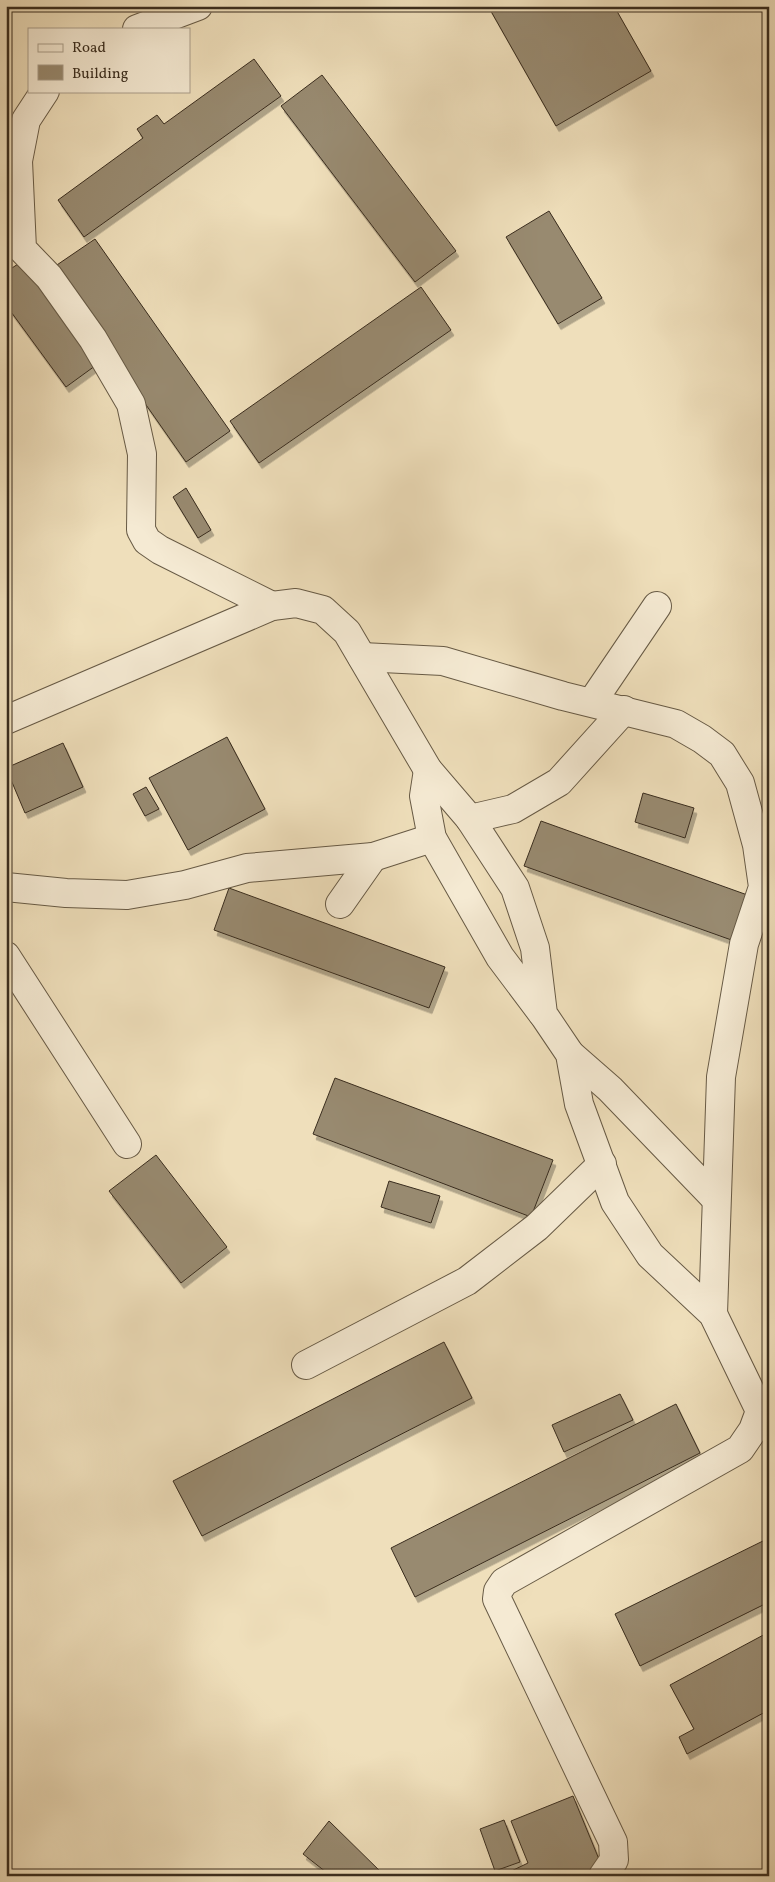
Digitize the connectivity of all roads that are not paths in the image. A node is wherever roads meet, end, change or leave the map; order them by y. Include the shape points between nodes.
1 (198, 6) edge
2 (140, 28) edge
3 (44, 92) edge
4 (272, 606) junction
5 (657, 606) dead end
6 (362, 657) junction
7 (592, 702) junction
8 (624, 710) junction
9 (6, 720) edge
10 (428, 770) junction
11 (470, 819) junction
12 (432, 838) junction
13 (373, 857) junction
14 (6, 886) edge
15 (340, 904) dead end
16 (6, 956) edge
17 (543, 1014) junction
18 (570, 1054) junction
19 (126, 1144) dead end
20 (602, 1164) junction
21 (716, 1199) junction
22 (713, 1314) junction
23 (306, 1365) dead end
24 (603, 1876) edge

1 - 2 street
3 - 4 street via 26,120 18,161 22,249 50,277 93,339 131,404 142,454 141,530 147,541 160,550
4 - 6 street via 296,602 323,610 347,632
4 - 9 street
5 - 7 street
6 - 7 street via 443,661
6 - 10 street
7 - 8 street
8 - 11 street via 559,782 513,808
8 - 21 street via 676,724 722,754 740,783 757,845 763,887 744,944 721,1077
10 - 11 street
10 - 12 street via 424,796
11 - 17 street via 515,888 535,948
12 - 13 street
12 - 17 street via 500,957
13 - 14 street via 247,868 185,885 127,895 66,893
13 - 15 street
16 - 19 street
17 - 18 street
18 - 20 street via 579,1104
18 - 21 street via 610,1089
20 - 22 street via 614,1202 650,1255
20 - 23 street via 538,1227 467,1281
21 - 22 street
22 - 24 street via 760,1411 753,1430 740,1449 504,1582 498,1591 497,1599 614,1842 614,1860

